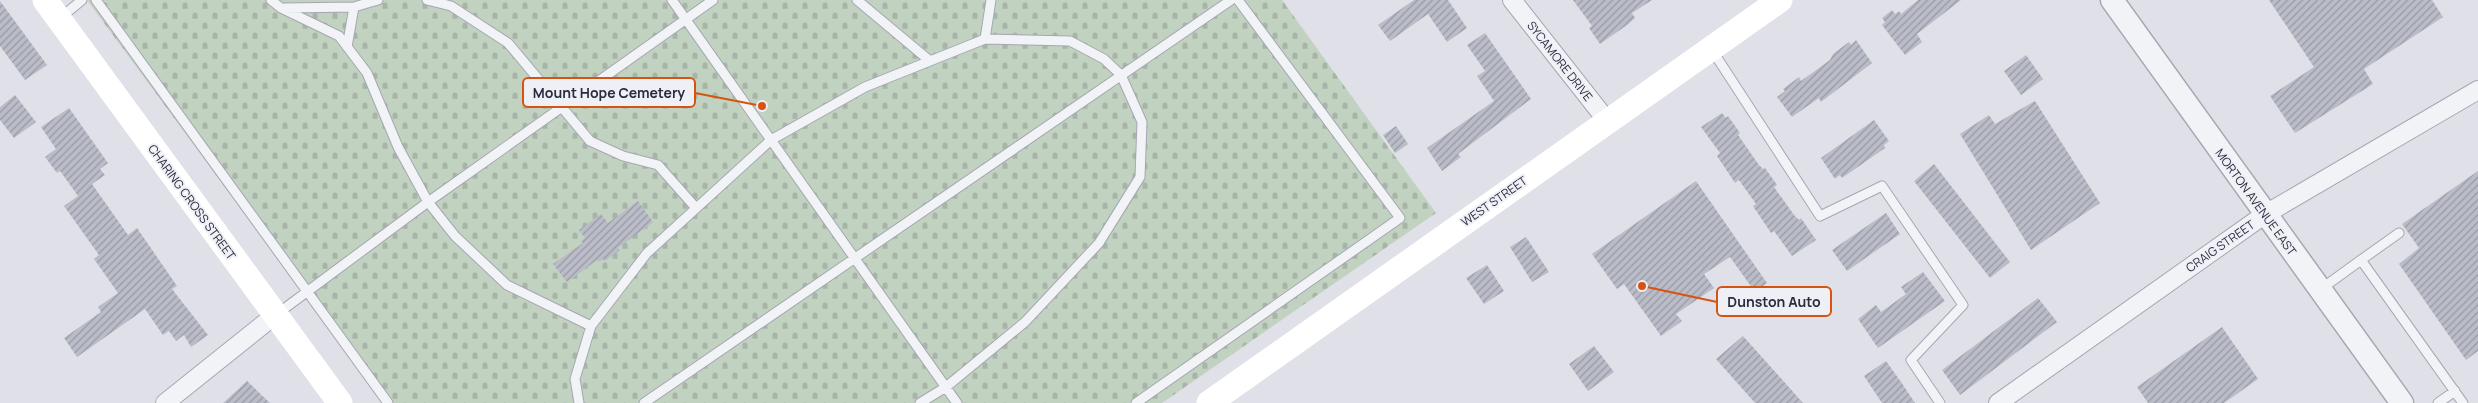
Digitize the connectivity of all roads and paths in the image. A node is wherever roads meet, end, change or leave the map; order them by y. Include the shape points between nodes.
1 (82, 0) edge
2 (96, 0) edge
3 (271, 0) edge
4 (378, 0) edge
5 (427, 0) edge
6 (672, 0) edge
7 (713, 0) edge
8 (857, 0) edge
9 (991, 0) edge
10 (1230, 0) edge
11 (1238, 0) edge
12 (1512, 0) edge
13 (1780, 0) edge
14 (2112, 0) edge
15 (451, 3) edge
16 (354, 7) junction
17 (281, 8) junction
18 (52, 9) edge
19 (686, 19) junction
20 (985, 39) junction
21 (347, 47) junction
22 (1711, 49) junction
23 (930, 61) junction
24 (1121, 75) junction
25 (2478, 90) edge
26 (562, 107) junction
27 (1608, 122) junction
28 (771, 140) junction
29 (428, 202) junction
30 (696, 208) junction
31 (2264, 215) junction
32 (2399, 233) dead end
33 (855, 258) junction
34 (2361, 260) junction
35 (2319, 290) junction
36 (307, 292) junction
37 (275, 315) junction
38 (591, 326) junction
39 (946, 387) junction
40 (2454, 391) junction
41 (165, 403) edge
42 (340, 403) edge
43 (388, 403) edge
44 (579, 403) edge
45 (644, 403) edge
46 (920, 403) edge
47 (957, 403) edge
48 (1136, 403) edge
49 (1209, 403) edge
50 (1940, 403) edge
51 (1998, 403) edge
52 (2402, 403) edge
53 (2438, 403) edge
54 (2463, 403) edge

1 - 18 lane
2 - 36 lane
3 - 17 lane
4 - 16 lane
5 - 15 lane
6 - 19 lane
7 - 19 lane
8 - 23 lane
9 - 20 lane
10 - 24 lane
11 - 48 lane via 1400,218
12 - 27 street, SYCAMORE DRIVE
13 - 22 main road, WEST STREET
14 - 31 street, MORTON AVENUE EAST
15 - 26 lane via 508,43
16 - 17 lane
16 - 21 lane
17 - 21 lane via 339,36
18 - 37 main road, CHARING CROSS STREET
19 - 26 lane
19 - 28 lane
20 - 23 lane
20 - 24 lane via 1070,40 1104,59
21 - 29 lane via 367,74 398,147
22 - 27 main road, WEST STREET
22 - 50 lane via 1820,216 1882,186 1963,305 1911,360
23 - 28 lane via 865,87
24 - 33 lane
24 - 39 lane via 1142,122 1140,178 1099,243 1024,322
25 - 31 street, CRAIG STREET
26 - 29 lane
26 - 30 lane via 590,141 623,156 658,165
27 - 49 main road, WEST STREET
28 - 30 lane
28 - 33 lane
29 - 36 lane
29 - 38 lane via 456,236 507,285
30 - 38 lane via 647,253
31 - 35 street, MORTON AVENUE EAST
31 - 51 street, CRAIG STREET
32 - 34 lane
33 - 39 lane
33 - 45 lane
34 - 35 lane
34 - 40 lane
35 - 52 street, MORTON AVENUE EAST
36 - 37 lane
36 - 43 lane
37 - 41 street
37 - 42 main road, CHARING CROSS STREET
38 - 44 lane via 575,379
39 - 46 lane
39 - 47 lane
40 - 53 lane
40 - 54 lane

